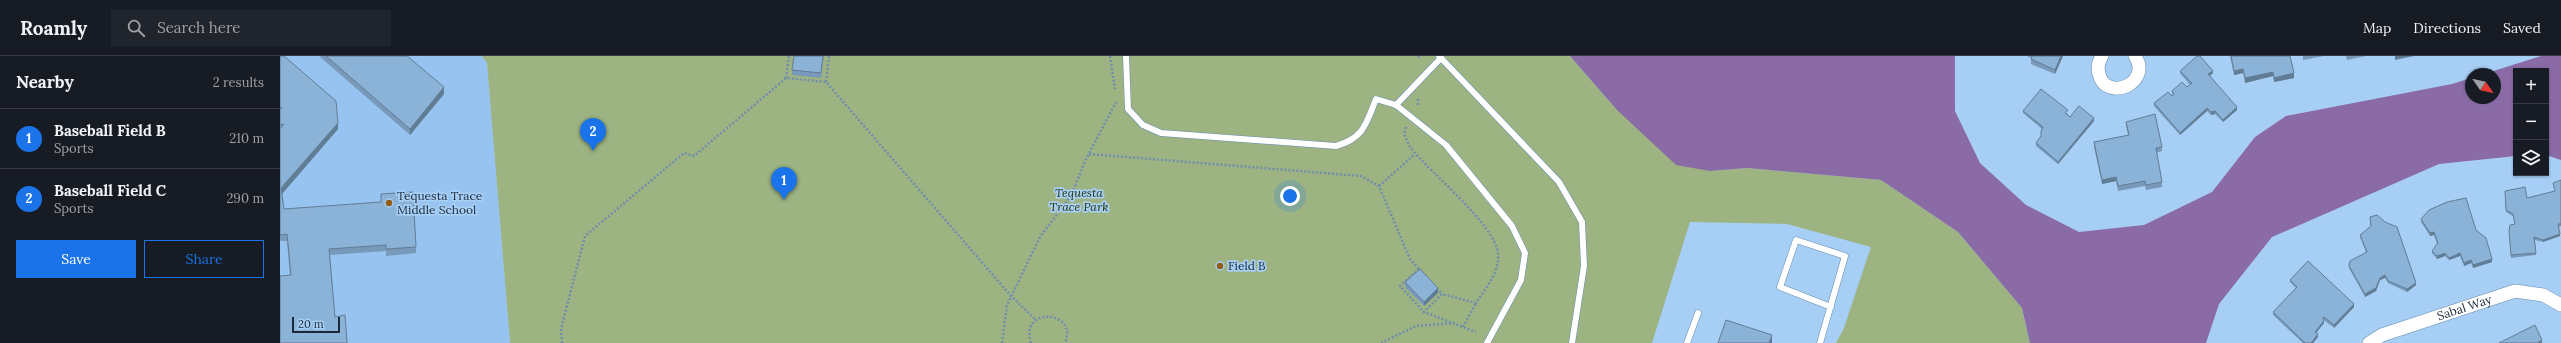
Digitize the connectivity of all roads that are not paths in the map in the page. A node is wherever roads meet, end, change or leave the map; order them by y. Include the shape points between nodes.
1 (1126, 56) edge
2 (2102, 56) edge
3 (2135, 56) edge
4 (1440, 57) edge
5 (1396, 105) junction
6 (2561, 305) edge
7 (1831, 307) junction
8 (1698, 313) dead end
9 (1487, 343) edge
10 (1572, 343) edge
11 (1688, 343) edge
12 (1820, 343) edge
13 (2368, 343) edge

1 - 5 lane via 1128,109 1143,125 1161,133 1336,146 1356,138 1362,132 1376,99
2 - 3 street via 2098,68 2099,76 2107,85 2118,89 2127,87 2138,76 2139,68
4 - 5 lane
4 - 10 lane via 1559,182 1582,222 1584,266
5 - 9 lane via 1446,145 1512,226 1525,253 1521,280
6 - 13 street, Sabal Way via 2543,295 2515,291 2382,335
7 - 7 lane via 1846,256 1796,240 1780,288
7 - 12 lane
8 - 11 lane

